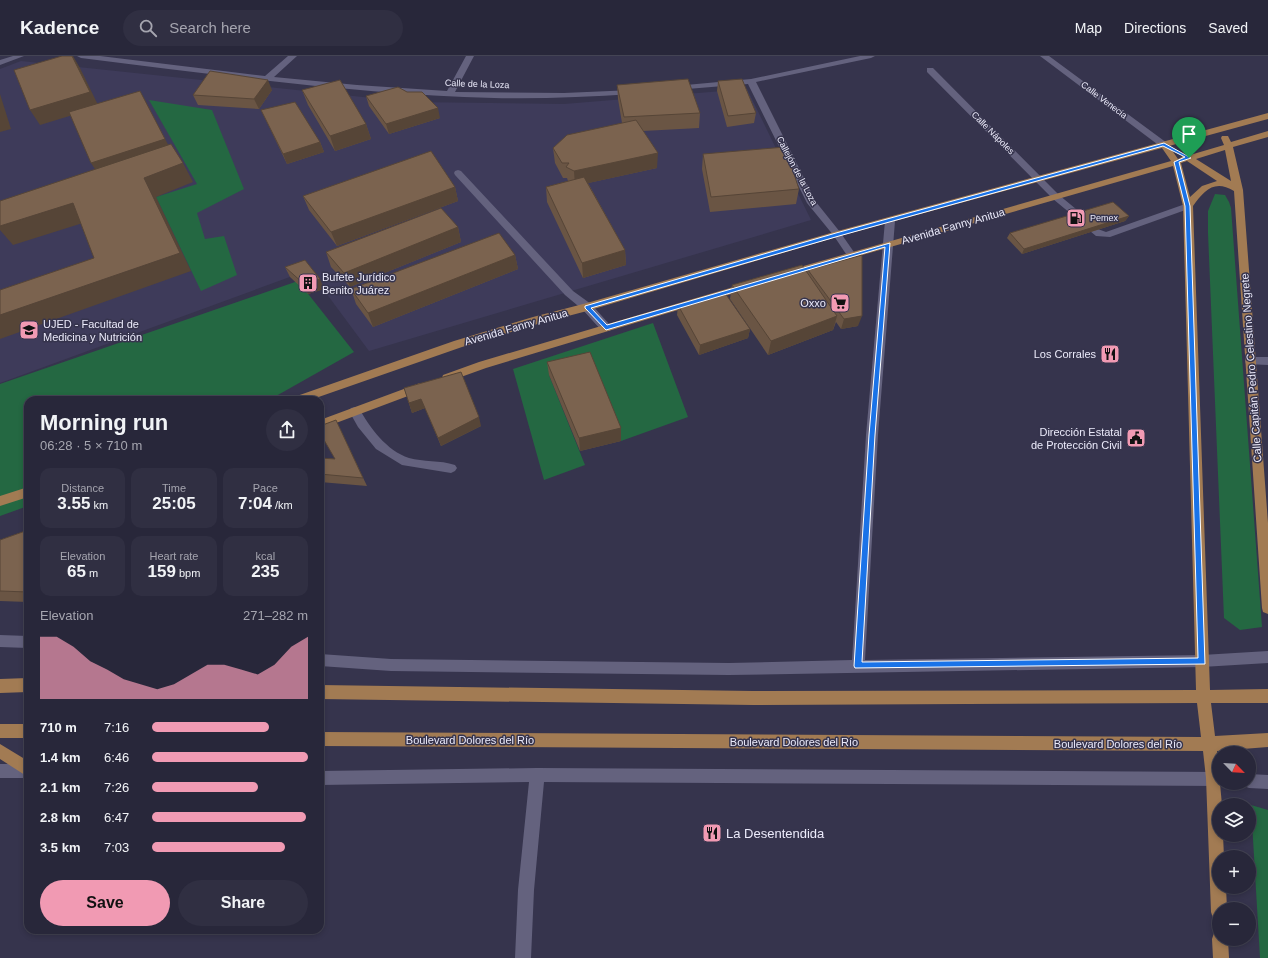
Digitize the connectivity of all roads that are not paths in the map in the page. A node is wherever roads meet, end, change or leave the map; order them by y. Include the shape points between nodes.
1 (20, 56) edge
2 (81, 56) edge
3 (293, 56) edge
4 (470, 56) edge
5 (871, 56) edge
6 (1044, 56) edge
7 (0, 64) edge
8 (930, 70) dead end
9 (268, 78) junction
10 (751, 81) junction
11 (663, 89) edge
12 (641, 91) edge
13 (450, 94) junction
14 (1268, 116) edge
15 (1221, 130) junction
16 (1268, 134) edge
17 (1164, 144) junction
18 (1228, 145) junction
19 (1189, 158) junction
20 (1176, 162) junction
21 (458, 173) dead end
22 (1040, 180) junction
23 (1234, 187) junction
24 (1056, 196) junction
25 (1188, 206) junction
26 (1079, 216) edge
27 (890, 221) junction
28 (1095, 231) edge
29 (838, 234) junction
30 (888, 244) junction
31 (851, 255) junction
32 (783, 275) edge
33 (760, 282) edge
34 (587, 307) junction
35 (606, 328) junction
36 (1250, 361) junction
37 (1268, 361) edge
38 (309, 396) edge
39 (355, 411) junction
40 (324, 423) edge
41 (451, 468) dead end
42 (24, 493) edge
43 (0, 501) edge
44 (1268, 608) edge
45 (0, 641) edge
46 (24, 642) edge
47 (1268, 657) edge
48 (324, 660) edge
49 (1202, 661) junction
50 (858, 666) junction
51 (24, 685) edge
52 (0, 686) edge
53 (324, 692) edge
54 (1268, 696) edge
55 (1204, 697) junction
56 (0, 731) edge
57 (24, 732) edge
58 (324, 739) edge
59 (1268, 740) edge
60 (1209, 744) junction
61 (0, 751) edge
62 (1212, 759) edge
63 (24, 768) edge
64 (0, 771) edge
65 (24, 771) edge
66 (537, 775) junction
67 (324, 778) edge
68 (1212, 778) edge
69 (1256, 781) edge
70 (1268, 782) edge
71 (1216, 790) edge
72 (1219, 902) edge
73 (1220, 946) edge
74 (523, 958) edge
75 (1221, 958) edge

1 - 7 street
2 - 9 street, Calle de la Loza
3 - 9 street
4 - 13 street
5 - 10 street
6 - 17 street, Calle Venecia
8 - 22 street, Calle Nápoles
9 - 13 street, Calle de la Loza
10 - 11 street
10 - 29 street, Callejón de la Loza via 812,203
12 - 13 street, Calle de la Loza via 568,96
14 - 15 main road, Avenida Fanny Anitua
15 - 17 main road, Avenida Fanny Anitua
15 - 18 main road, Calle Capitán Pedro Celestino Negrete
16 - 18 main road, Avenida Fanny Anitua
17 - 19 main road
17 - 20 main road
17 - 22 main road, Avenida Fanny Anitua
18 - 19 main road, Avenida Fanny Anitua
18 - 23 main road, Calle Capitán Pedro Celestino Negrete
19 - 20 main road, Avenida Fanny Anitua
19 - 23 main road
20 - 24 main road, Avenida Fanny Anitua
20 - 25 main road
21 - 34 street via 569,293
22 - 24 street, Calle Nápoles
22 - 27 main road, Avenida Fanny Anitua
23 - 25 main road via 1219,183 1208,185 1200,190
23 - 36 main road, Calle Capitán Pedro Celestino Negrete
24 - 26 street, Calle Nápoles
24 - 30 main road, Avenida Fanny Anitua
25 - 28 street via 1107,236
25 - 49 main road
27 - 29 main road, Avenida Fanny Anitua
27 - 30 street
29 - 31 street, Callejón de la Loza
29 - 34 main road, Avenida Fanny Anitua
30 - 31 main road, Avenida Fanny Anitua
30 - 50 street via 872,435
31 - 32 main road, Avenida Fanny Anitua
33 - 35 main road
34 - 35 street
34 - 38 main road, Avenida Fanny Anitua via 458,344
35 - 39 main road via 484,365
36 - 37 street
36 - 44 main road, Calle Capitán Pedro Celestino Negrete
39 - 40 main road
39 - 41 street via 380,446 406,462
42 - 43 main road
45 - 46 street
47 - 49 street
48 - 50 street via 391,665 705,668
49 - 50 street
49 - 55 main road
51 - 52 main road
53 - 55 main road via 753,698
54 - 55 main road
55 - 60 main road
56 - 57 main road
58 - 60 main road, Boulevard Dolores del Río
59 - 60 main road, Boulevard Dolores del Río
60 - 62 main road
61 - 63 main road
64 - 65 street
66 - 67 street
66 - 68 street
66 - 74 street via 526,890
69 - 70 street
71 - 72 main road
73 - 75 main road

